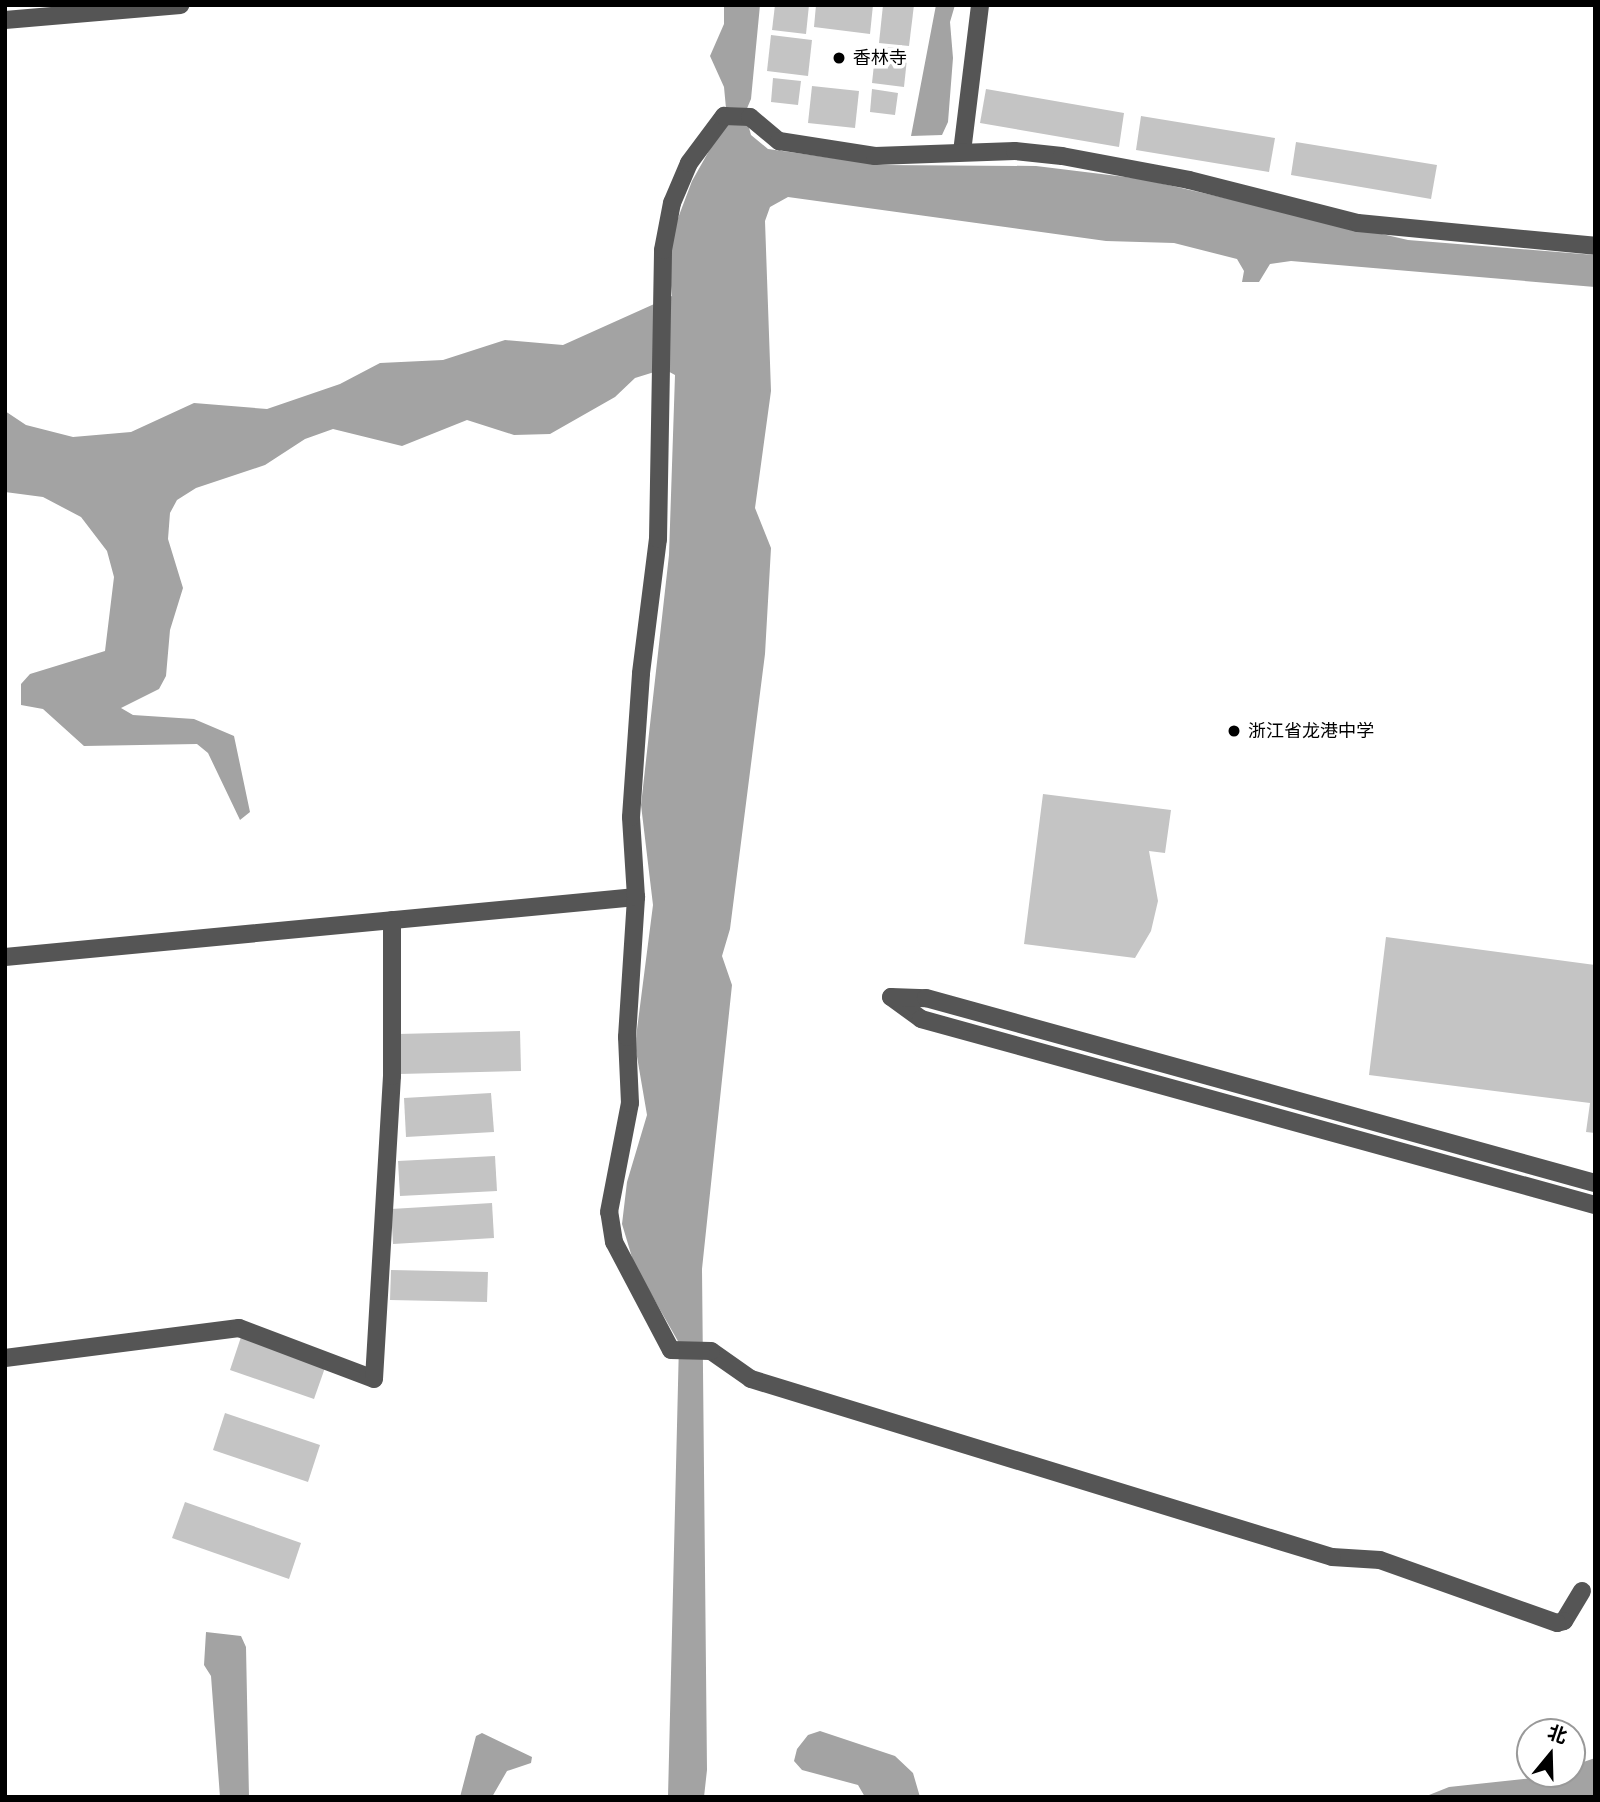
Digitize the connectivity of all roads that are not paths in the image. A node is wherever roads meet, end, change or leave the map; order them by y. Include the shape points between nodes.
1 (180, 5) edge
2 (980, 5) edge
3 (5, 20) edge
4 (962, 152) junction
5 (1595, 246) edge
6 (636, 897) junction
7 (392, 920) junction
8 (5, 957) edge
9 (1595, 1183) edge
10 (1595, 1205) edge
11 (5, 1358) edge
12 (1582, 1591) dead end

1 - 3 street
2 - 4 street
4 - 5 street via 1015,151 1109,163 1358,222
4 - 6 street via 875,156 779,141 750,117 724,116 699,145 672,203 659,299 658,539 632,796
6 - 7 street
6 - 12 street via 627,1037 630,1103 609,1224 671,1350 711,1351 751,1378 1332,1557 1380,1560 1557,1623 1564,1621
7 - 8 street
7 - 11 street via 392,1076 374,1379 239,1328
9 - 10 street via 926,998 891,997 921,1019

